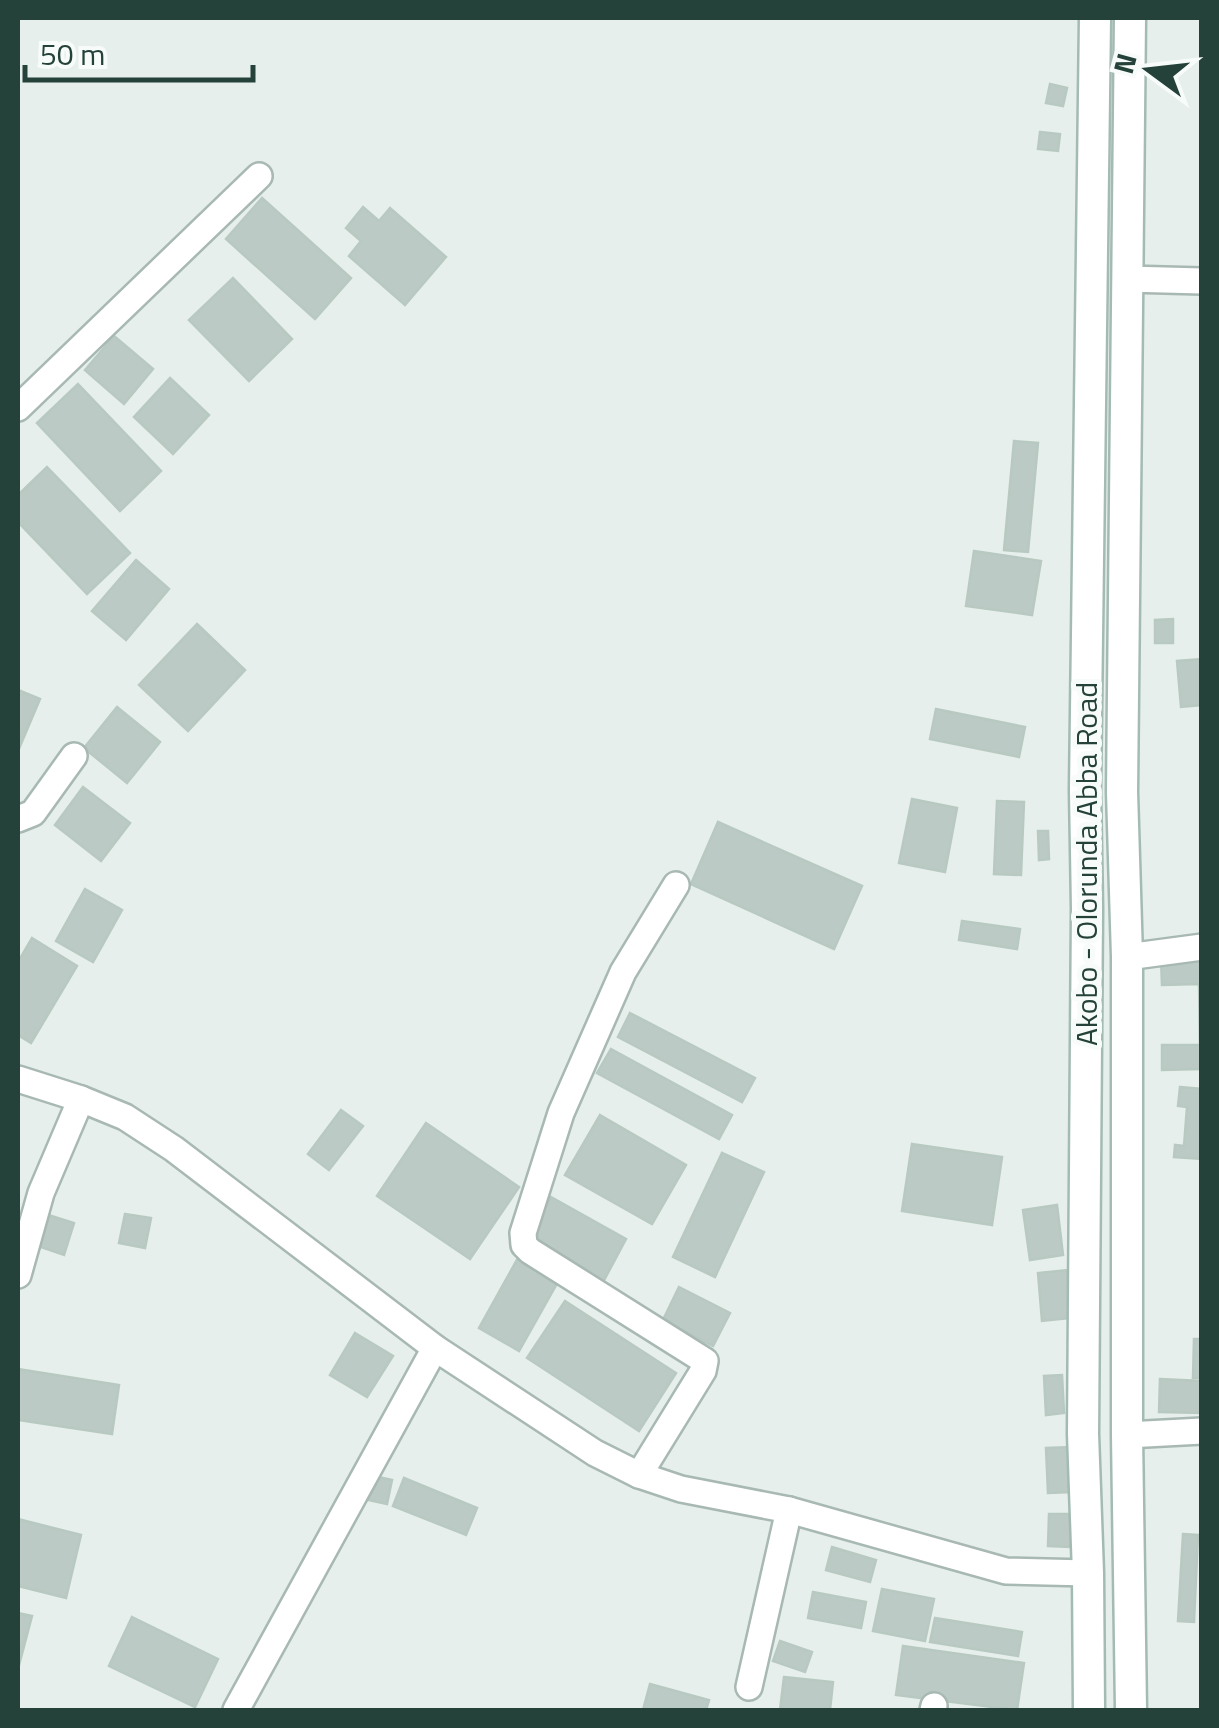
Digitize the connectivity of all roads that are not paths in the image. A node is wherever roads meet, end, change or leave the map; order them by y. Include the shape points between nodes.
1 (1095, 18) edge
2 (1130, 18) edge
3 (259, 176) dead end
4 (1127, 279) junction
5 (1202, 281) edge
6 (18, 408) edge
7 (74, 756) dead end
8 (18, 820) edge
9 (676, 885) dead end
10 (1202, 946) edge
11 (1128, 957) junction
12 (21, 1086) edge
13 (80, 1099) junction
14 (18, 1275) edge
15 (435, 1348) junction
16 (1202, 1431) edge
17 (1127, 1436) junction
18 (639, 1475) junction
19 (789, 1510) junction
20 (1088, 1573) junction
21 (749, 1687) dead end
22 (236, 1710) edge
23 (1089, 1710) edge
24 (1130, 1710) edge

1 - 20 main road, Akobo - Olorunda Abba Road via 1085,790
2 - 4 main road, Akobo - Olorunda Abba Road
3 - 6 street
4 - 5 street
4 - 11 main road, Akobo - Olorunda Abba Road via 1122,792
7 - 8 street via 33,813
9 - 18 street via 623,972 568,1095 523,1233 530,1251 705,1361
10 - 11 street
11 - 17 main road, Akobo - Olorunda Abba Road
12 - 13 street
13 - 14 street
13 - 15 street via 125,1117 174,1149
15 - 18 street
15 - 22 street
16 - 17 street
17 - 24 main road, Akobo - Olorunda Abba Road
18 - 19 street
19 - 20 street via 1006,1570
19 - 21 street
20 - 23 main road, Akobo - Olorunda Abba Road

